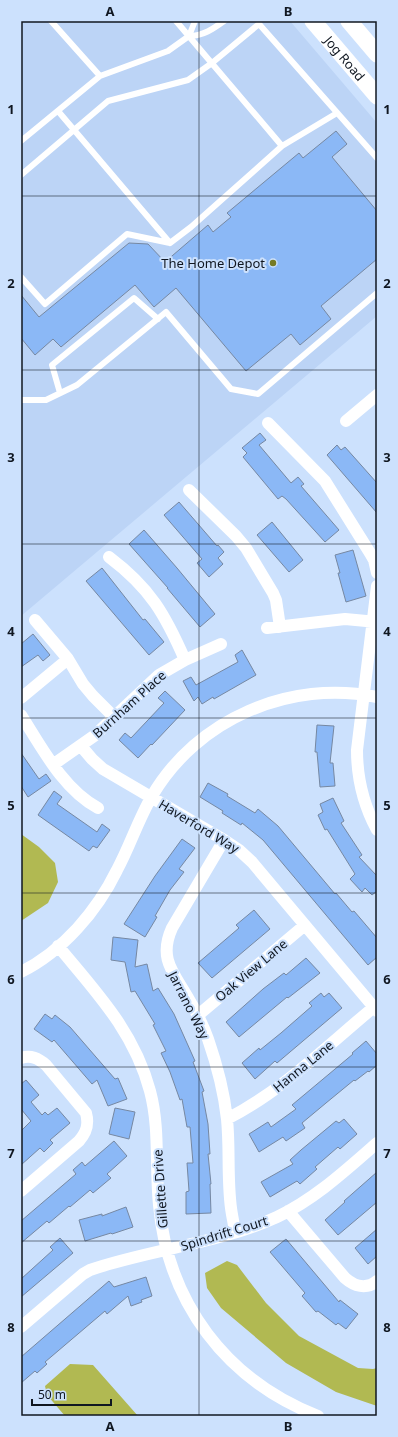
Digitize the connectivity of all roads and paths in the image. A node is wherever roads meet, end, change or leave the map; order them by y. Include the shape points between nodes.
1 (51, 21) edge
2 (176, 21) edge
3 (196, 21) edge
4 (224, 21) edge
5 (314, 21) edge
6 (343, 21) edge
7 (349, 21) edge
8 (189, 36) junction
9 (372, 48) edge
10 (212, 63) junction
11 (100, 76) junction
12 (377, 96) edge
13 (58, 111) junction
14 (337, 113) junction
15 (74, 130) junction
16 (21, 141) edge
17 (282, 146) junction
18 (377, 158) edge
19 (21, 175) edge
20 (170, 243) junction
21 (21, 277) edge
22 (377, 293) edge
23 (158, 319) junction
24 (60, 393) junction
25 (377, 395) edge
26 (21, 400) edge
27 (346, 421) dead end
28 (268, 423) dead end
29 (189, 490) dead end
30 (109, 557) dead end
31 (377, 573) edge
32 (377, 586) edge
33 (35, 620) dead end
34 (375, 622) edge
35 (280, 626) junction
36 (267, 628) dead end
37 (221, 644) dead end
38 (68, 659) junction
39 (185, 660) junction
40 (364, 695) junction
41 (21, 698) edge
42 (377, 698) edge
43 (21, 716) edge
44 (114, 717) junction
45 (81, 746) junction
46 (54, 764) junction
47 (151, 797) junction
48 (98, 808) dead end
49 (377, 830) edge
50 (224, 840) junction
51 (305, 925) junction
52 (58, 946) junction
53 (21, 972) edge
54 (375, 1009) edge
55 (198, 1016) junction
56 (21, 1058) edge
57 (227, 1118) junction
58 (377, 1143) edge
59 (21, 1191) edge
60 (288, 1211) junction
61 (235, 1232) junction
62 (166, 1250) junction
63 (377, 1281) edge
64 (21, 1327) edge
65 (318, 1416) edge

1 - 11 lane
2 - 8 lane
3 - 8 lane
4 - 8 lane via 198,36
5 - 12 main road, Jog Road
6 - 9 main road
7 - 9 main road, Jog Road
8 - 10 lane
8 - 11 lane via 168,51
10 - 14 lane via 259,24
10 - 15 lane via 188,80 108,101
10 - 17 lane
11 - 13 lane
13 - 15 lane
13 - 16 lane
14 - 17 lane
14 - 18 lane
15 - 19 lane
15 - 20 lane
17 - 20 lane
20 - 21 lane via 127,234 45,304
22 - 23 lane via 258,394 231,389 166,312
23 - 24 lane via 77,385
23 - 24 lane via 134,298 52,366
24 - 26 lane via 46,400
25 - 27 street
28 - 31 street via 325,481 374,560
29 - 35 street via 246,548 273,593
30 - 39 street via 140,583 155,601 171,628
32 - 34 street
33 - 38 street
34 - 35 street via 345,619
34 - 40 street
35 - 36 street
37 - 39 street, Burnham Place
38 - 41 street
38 - 44 street via 83,684
39 - 44 street, Burnham Place via 159,675
40 - 42 street
40 - 47 street via 313,694 281,699 239,715 217,728 184,755
40 - 49 street via 357,768 362,795
43 - 46 street
44 - 45 street, Burnham Place
45 - 46 street
45 - 47 street, Haverford Way via 103,769
46 - 48 street via 77,795
47 - 50 street, Haverford Way
47 - 52 street via 104,894 88,916
50 - 51 street, Haverford Way via 252,862
50 - 55 street, Jarrano Way via 172,928 167,943 169,966
51 - 54 street, Haverford Way
51 - 55 street, Oak View Lane
52 - 53 street
52 - 62 street, Gillette Drive via 111,1009 126,1032 141,1065 155,1117 159,1204
54 - 57 street, Hanna Lane via 278,1087
55 - 57 street, Jarrano Way via 217,1068
56 - 59 street via 33,1057 46,1065 86,1113 88,1120 80,1141
57 - 61 street, Jarrano Way via 230,1200
58 - 60 street, Spindrift Court via 307,1200
60 - 61 street, Spindrift Court
60 - 63 street via 350,1283 365,1286
61 - 62 street, Spindrift Court
62 - 64 street, Spindrift Court via 90,1270
62 - 65 street, Gillette Drive via 186,1301 217,1346 264,1389

